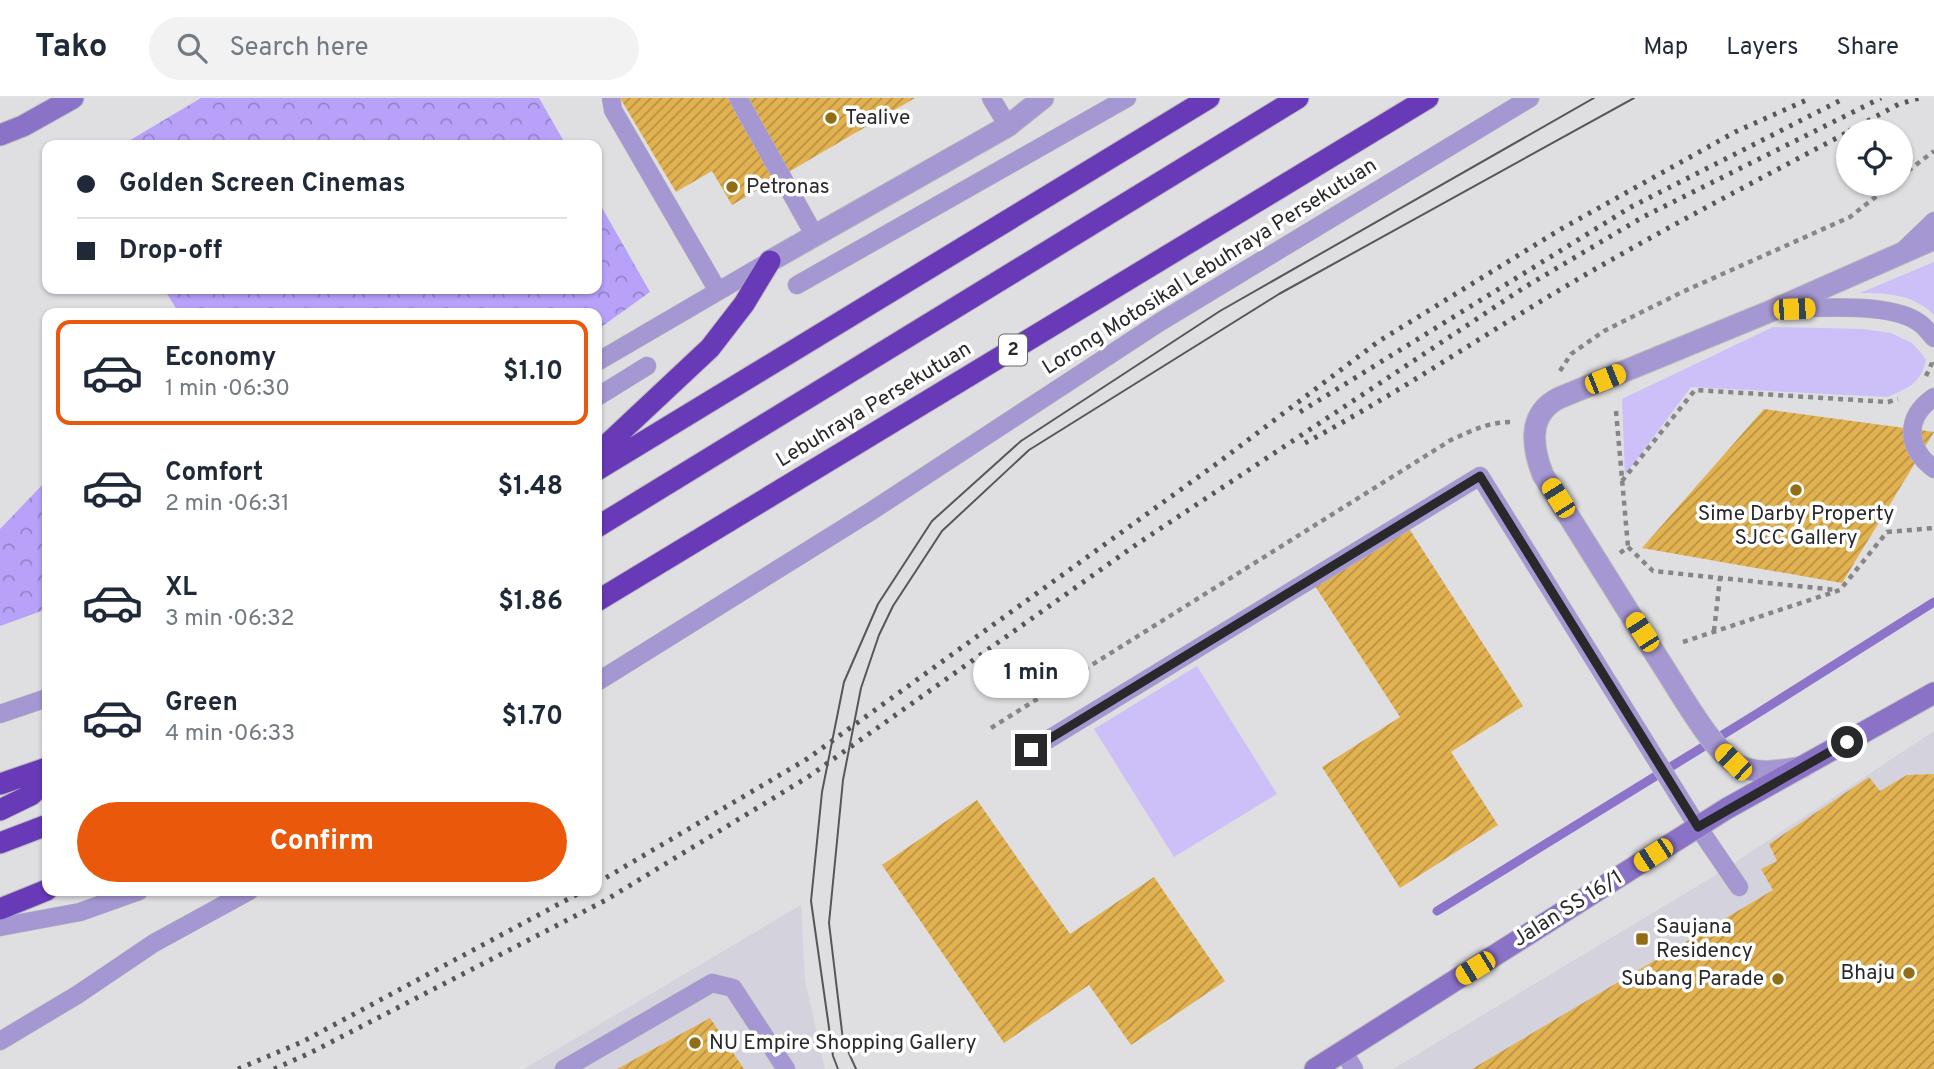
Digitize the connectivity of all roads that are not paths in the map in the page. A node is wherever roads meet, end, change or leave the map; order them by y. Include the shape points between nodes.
1 (73, 98) edge
2 (611, 98) edge
3 (738, 98) edge
4 (991, 98) edge
5 (1043, 98) edge
6 (1127, 98) edge
7 (1209, 98) edge
8 (1298, 98) edge
9 (1428, 98) edge
10 (1530, 98) edge
11 (1008, 127) junction
12 (0, 135) edge
13 (1934, 221) edge
14 (815, 236) junction
15 (1934, 239) edge
16 (1903, 252) junction
17 (770, 261) junction
18 (797, 285) dead end
19 (718, 290) junction
20 (1774, 310) junction
21 (1932, 346) edge
22 (602, 359) edge
23 (647, 366) dead end
24 (1928, 390) edge
25 (602, 394) edge
26 (602, 449) edge
27 (602, 467) edge
28 (1934, 468) edge
29 (602, 524) edge
30 (602, 598) edge
31 (602, 679) edge
32 (1934, 693) edge
33 (42, 700) edge
34 (0, 714) edge
35 (1031, 750) dead end
36 (1804, 767) junction
37 (42, 770) edge
38 (0, 785) edge
39 (42, 785) edge
40 (0, 810) edge
41 (42, 827) edge
42 (1698, 827) junction
43 (0, 843) edge
44 (1739, 887) dead end
45 (42, 892) edge
46 (125, 896) edge
47 (239, 896) edge
48 (0, 909) edge
49 (0, 927) edge
50 (0, 1041) edge
51 (1348, 1060) edge
52 (564, 1069) edge
53 (786, 1069) edge
54 (1315, 1069) edge

1 - 12 street
2 - 19 lane via 613,110
3 - 14 lane
4 - 11 lane
5 - 11 street
6 - 18 lane
7 - 27 highway
8 - 29 highway, Lebuhraya Persekutuan
9 - 30 highway, Lebuhraya Persekutuan / 2
10 - 31 lane, Lorong Motosikal Lebuhraya Persekutuan via 1160,322 873,510
11 - 14 street
13 - 16 lane
14 - 17 street
15 - 16 street
16 - 20 street
17 - 19 lane
17 - 26 highway via 710,348
19 - 22 lane
20 - 21 lane via 1833,307 1883,311 1917,321
20 - 36 street via 1547,404 1536,425 1536,454 1601,568 1722,751 1733,762 1755,771
23 - 25 lane
24 - 28 lane via 1912,428 1917,448
32 - 36 street, Jalan SS 16/1
33 - 34 lane
35 - 42 lane via 1480,476
36 - 42 street, Jalan SS 16/1
37 - 38 highway
39 - 40 highway
41 - 43 highway
42 - 44 lane
42 - 51 street, Jalan SS 16/1
45 - 48 highway
46 - 49 lane via 80,912
47 - 50 lane via 154,943
51 - 54 street, Jalan SS 16/1
52 - 53 lane via 712,983 733,988

